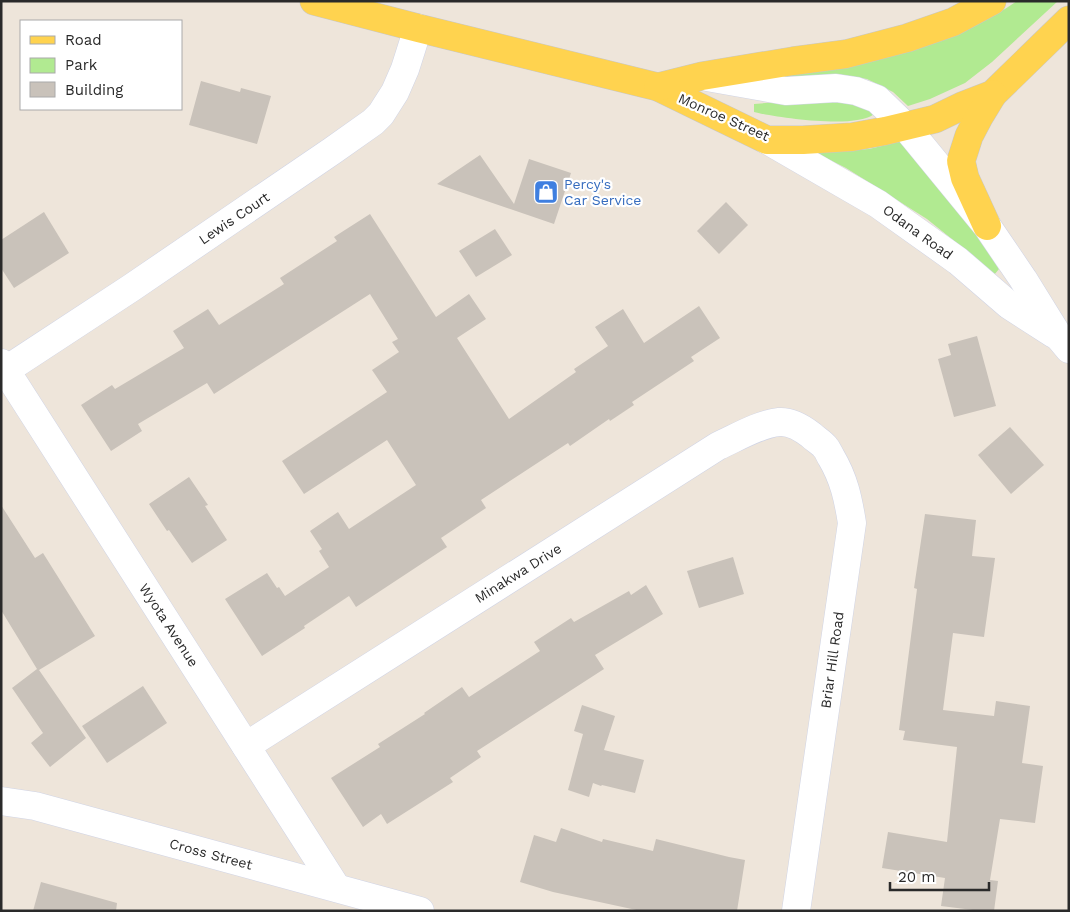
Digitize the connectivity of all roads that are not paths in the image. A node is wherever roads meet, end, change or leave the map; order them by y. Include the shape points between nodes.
1 (314, 1) edge
2 (992, 1) edge
3 (1069, 20) edge
4 (418, 28) junction
5 (702, 76) junction
6 (658, 87) junction
7 (993, 94) junction
8 (905, 126) junction
9 (767, 140) junction
10 (987, 226) junction
11 (1064, 343) edge
12 (3, 366) edge
13 (798, 426) joint
14 (246, 746) junction
15 (1, 801) edge
16 (336, 887) junction
17 (420, 911) edge
18 (796, 911) edge

1 - 4 main road, Monroe Street
2 - 5 main road, Monroe Street via 953,22 846,54
3 - 7 main road
4 - 6 main road, Monroe Street
4 - 12 street, Lewis Court via 395,92 373,122 139,283
5 - 6 main road, Monroe Street
5 - 8 street, Monroe Street via 786,91 836,88 856,91 877,99
6 - 9 main road, Monroe Street
7 - 8 main road via 934,119
7 - 10 main road via 969,136 962,161 965,178
8 - 9 main road, Monroe Street via 852,137
8 - 10 street, Odana Road
9 - 11 street, Odana Road via 878,204
10 - 11 street, Odana Road
12 - 14 street, Wyota Avenue
13 - 14 street, Minakwa Drive via 772,423 718,446
13 - 18 street, Briar Hill Road via 825,447 836,465 848,499 852,523
14 - 16 street, Wyota Avenue
15 - 16 street, Cross Street via 35,806
16 - 17 street, Cross Street

